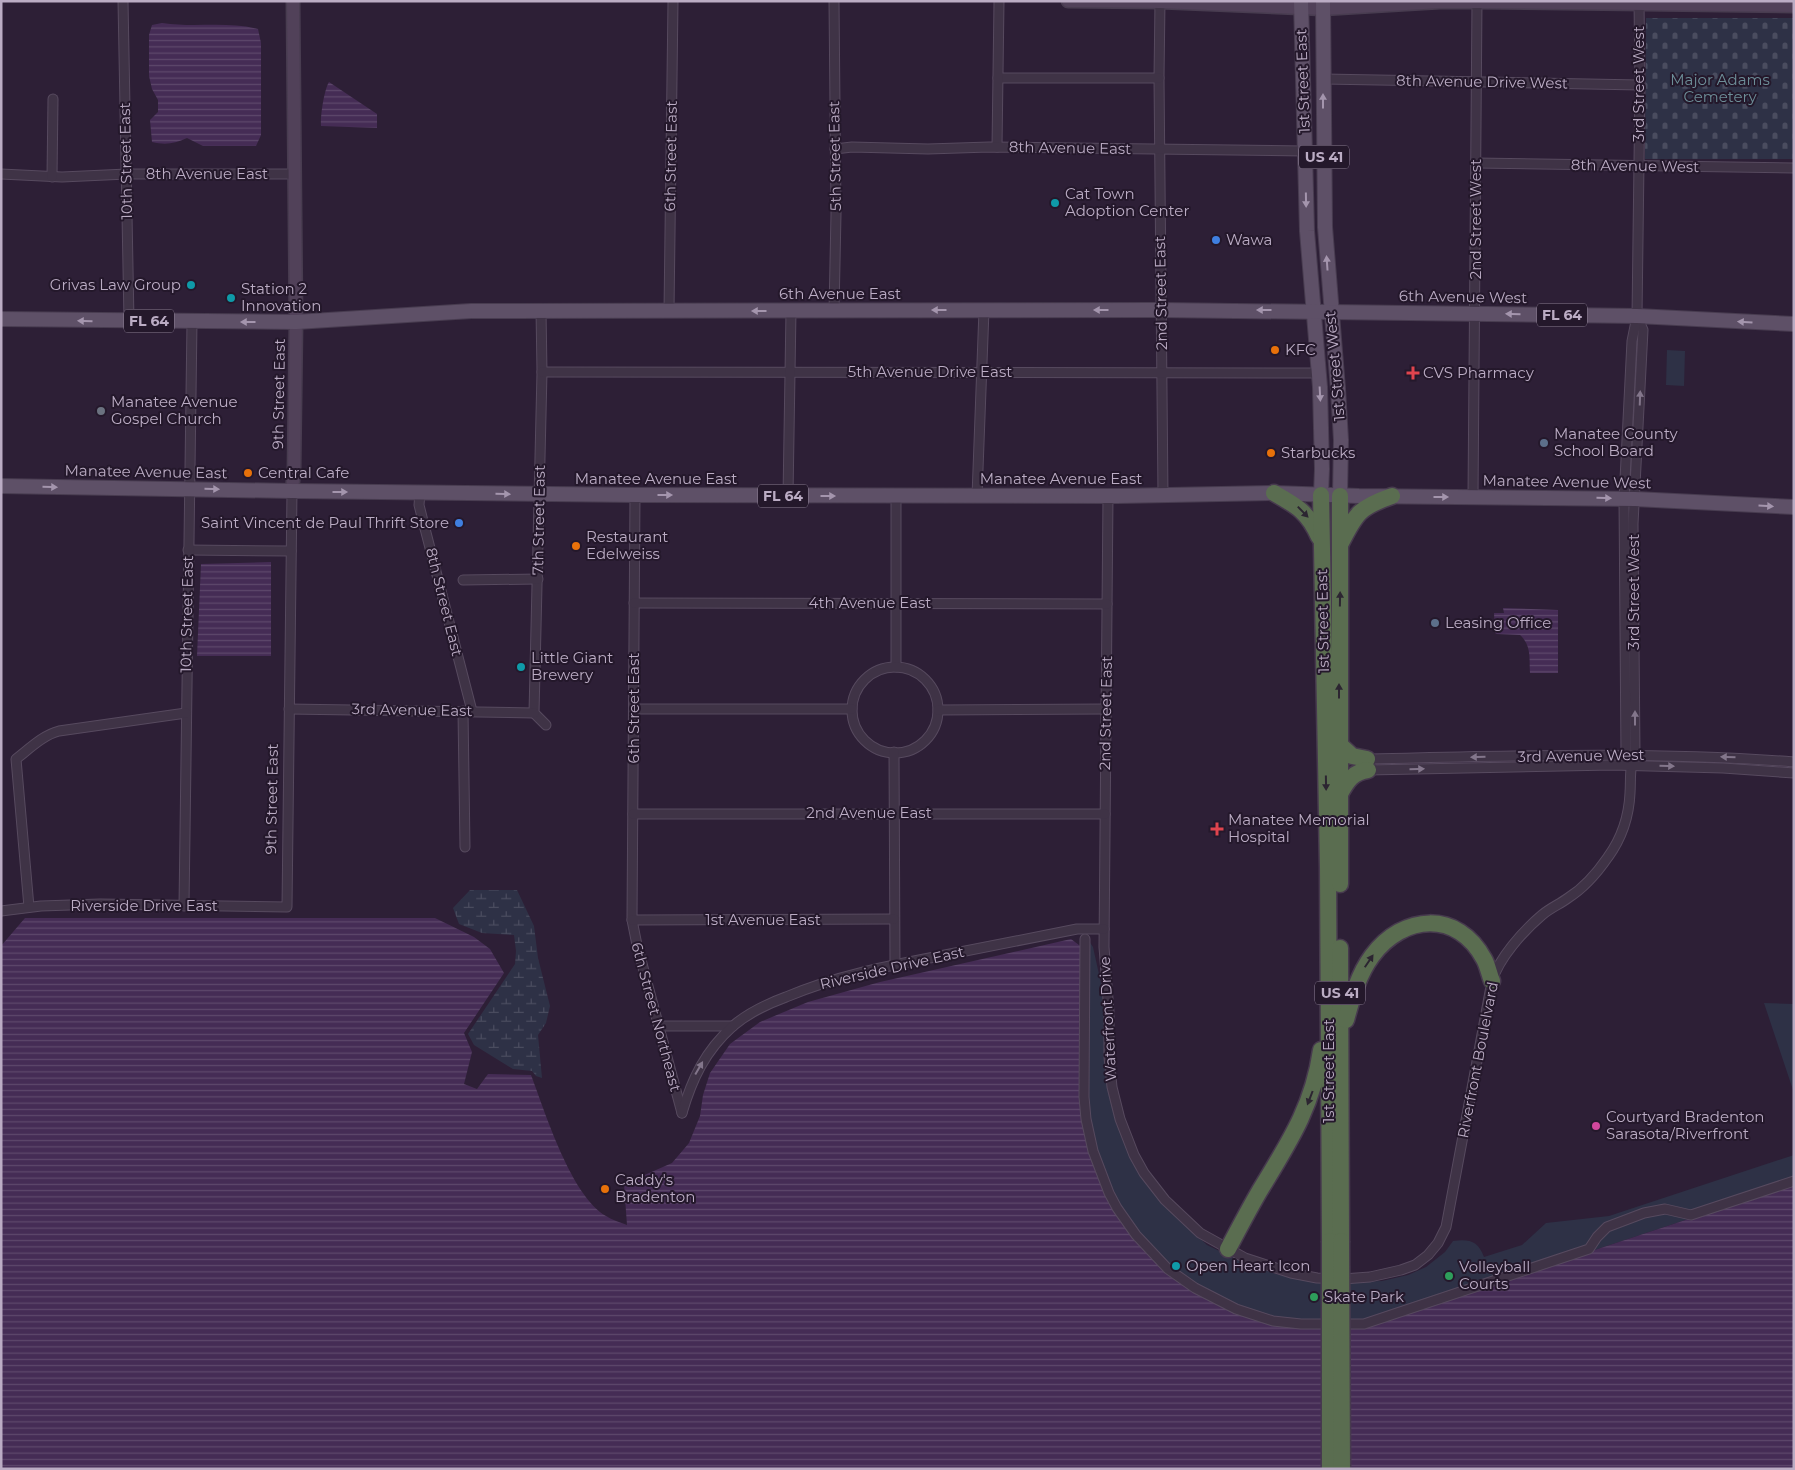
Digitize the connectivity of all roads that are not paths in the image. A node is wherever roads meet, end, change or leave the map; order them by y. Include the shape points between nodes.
1 (123, 1) edge
2 (293, 1) edge
3 (673, 1) edge
4 (834, 1) edge
5 (999, 1) edge
6 (1068, 1) edge
7 (1477, 1) edge
8 (1160, 2) edge
9 (1639, 3) edge
10 (1301, 5) edge
11 (1323, 5) edge
12 (1794, 6) edge
13 (998, 78) junction
14 (1159, 78) junction
15 (1324, 79) junction
16 (1476, 81) junction
17 (1640, 85) junction
18 (53, 99) dead end
19 (997, 147) junction
20 (835, 148) junction
21 (1160, 150) junction
22 (1305, 152) junction
23 (1476, 163) junction
24 (1639, 166) junction
25 (1794, 168) edge
26 (1, 174) edge
27 (127, 174) junction
28 (294, 174) junction
29 (52, 177) junction
30 (542, 310) junction
31 (984, 310) junction
32 (1161, 310) junction
33 (669, 311) junction
34 (791, 311) junction
35 (834, 311) junction
36 (1312, 311) junction
37 (1331, 312) junction
38 (1475, 313) junction
39 (1637, 316) junction
40 (1, 319) edge
41 (129, 321) junction
42 (192, 322) junction
43 (296, 322) junction
44 (1794, 324) edge
45 (790, 371) junction
46 (542, 372) junction
47 (982, 372) junction
48 (1163, 372) junction
49 (1318, 373) junction
50 (1628, 418) junction
51 (1640, 418) junction
52 (1, 486) edge
53 (189, 489) junction
54 (292, 491) junction
55 (420, 493) junction
56 (1274, 493) junction
57 (539, 494) junction
58 (635, 495) junction
59 (1321, 495) junction
60 (788, 496) junction
61 (896, 496) junction
62 (978, 496) junction
63 (1108, 496) junction
64 (1163, 496) junction
65 (1340, 496) junction
66 (1392, 496) junction
67 (1473, 497) junction
68 (1630, 499) junction
69 (1794, 507) edge
70 (1321, 542) junction
71 (1340, 545) junction
72 (188, 550) junction
73 (291, 551) junction
74 (538, 579) junction
75 (463, 580) dead end
76 (634, 602) junction
77 (896, 603) junction
78 (1107, 604) junction
79 (896, 667) junction
80 (289, 709) junction
81 (634, 709) junction
82 (852, 709) junction
83 (1106, 709) junction
84 (938, 710) junction
85 (468, 711) junction
86 (186, 713) junction
87 (534, 713) junction
88 (546, 725) dead end
89 (1340, 745) junction
90 (894, 752) junction
91 (1630, 755) junction
92 (1497, 757) junction
93 (1754, 759) junction
94 (1794, 762) edge
95 (1368, 764) junction
96 (1630, 766) junction
97 (1499, 768) junction
98 (1754, 771) junction
99 (1794, 773) edge
100 (1340, 794) junction
101 (894, 813) junction
102 (633, 814) junction
103 (1105, 814) junction
104 (465, 847) dead end
105 (1580, 889) joint
106 (184, 906) junction
107 (29, 907) junction
108 (287, 907) joint
109 (1, 911) edge
110 (894, 919) junction
111 (632, 920) junction
112 (1104, 929) junction
113 (1085, 939) dead end
114 (895, 964) junction
115 (1492, 981) junction
116 (1329, 998) junction
117 (659, 1026) junction
118 (733, 1026) junction
119 (1340, 1039) junction
120 (1794, 1181) edge
121 (1450, 1206) joint
122 (1335, 1241) junction
123 (1228, 1249) junction
124 (1330, 1469) edge
125 (1342, 1469) edge

1 - 27 street, 10th Street East
2 - 28 street, 9th Street East
3 - 33 street, 6th Street East
4 - 20 street, 5th Street East
5 - 13 street
6 - 8 street
7 - 9 street
7 - 11 street
7 - 16 street, 2nd Street West
8 - 10 street
8 - 14 street, 2nd Street East
9 - 12 street
9 - 17 street, 3rd Street West
10 - 11 street
10 - 22 main road, 1st Street East / US 41
11 - 15 main road, 1st Street West / US 41
13 - 14 street
13 - 19 street
14 - 21 street, 2nd Street East
15 - 16 street, 8th Avenue Drive West
37 -> 15 main road, 1st Street West / US 41 via 1324,227
16 - 17 street, 8th Avenue Drive West
16 - 23 street, 2nd Street West
17 - 24 street, 3rd Street West
18 - 29 street
19 - 20 street, 8th Avenue East
19 - 21 street, 8th Avenue East
20 - 35 street, 5th Street East
21 - 22 street, 8th Avenue East
21 - 32 street, 2nd Street East
22 -> 36 main road, 1st Street East / US 41
23 - 24 street, 8th Avenue West
23 - 38 street, 2nd Street West
24 - 25 street, 8th Avenue West
24 - 39 street, 3rd Street West
26 - 29 street, 8th Avenue East
27 - 28 street, 8th Avenue East
27 - 29 street, 8th Avenue East
27 - 41 street, 10th Street East
28 - 43 street, 9th Street East
30 - 33 main road, 6th Avenue East / FL 64
30 - 43 main road, 6th Avenue East / FL 64
30 - 46 street, 7th Street East
32 -> 31 main road, 6th Avenue East / FL 64
31 -> 35 main road, 6th Avenue East / FL 64
31 - 47 street
36 -> 32 main road, 6th Avenue East / FL 64
32 - 48 street, 2nd Street East
34 -> 33 main road, 6th Avenue East / FL 64
34 - 35 main road, 6th Avenue East / FL 64
34 - 45 street
36 - 37 main road, 6th Avenue West / FL 64
36 - 49 main road, 1st Street East / US 41
37 - 38 main road, 6th Avenue West / FL 64
37 - 65 main road, 1st Street West / US 41 via 1341,440
39 -> 38 main road, 6th Avenue West / FL 64
38 - 67 street, 2nd Street West
44 -> 39 main road, 6th Avenue West / FL 64
39 - 50 street, 3rd Street West via 1632,341
51 -> 39 street, 3rd Street West via 1643,330
41 -> 40 main road, FL 64
41 - 42 main road, FL 64
43 -> 42 main road, FL 64
42 - 53 street, 10th Street East
43 - 54 street, 9th Street East
45 - 46 street, 5th Avenue Drive East
45 - 47 street, 5th Avenue Drive East
45 - 60 street
46 - 57 street, 7th Street East
47 - 48 street, 5th Avenue Drive East
47 - 62 street
48 - 49 street, 5th Avenue Drive East
48 - 64 street, 2nd Street East
49 -> 59 main road, 1st Street East / US 41 via 1322,429
50 - 51 street
50 - 68 street, 3rd Street West
51 - 68 street, 3rd Street West
52 -> 53 main road, Manatee Avenue East / FL 64
53 -> 54 main road, Manatee Avenue East / FL 64
53 - 72 street, 10th Street East
54 -> 55 main road, Manatee Avenue East / FL 64
54 - 73 street, 9th Street East
55 -> 57 main road, Manatee Avenue East / FL 64
55 - 85 street, 8th Street East via 419,505
56 - 59 main road, Manatee Avenue East / FL 64
56 - 64 main road, Manatee Avenue East / FL 64
56 -> 70 highway via 1307,515
57 - 58 main road, Manatee Avenue East / FL 64
57 - 74 street, 7th Street East
58 -> 60 main road, Manatee Avenue East / FL 64
58 - 76 street, 6th Street East
59 - 65 main road, Manatee Avenue East / FL 64
59 - 70 highway, 1st Street East / US 41
60 -> 61 main road, Manatee Avenue East / FL 64
61 - 62 main road, Manatee Avenue East / FL 64
61 - 77 street
62 - 63 main road, Manatee Avenue East / FL 64
63 - 64 main road, Manatee Avenue East / FL 64
63 - 78 street, 2nd Street East
65 - 66 main road, Manatee Avenue West / FL 64
65 - 71 highway, 1st Street West / US 41
66 -> 67 main road, Manatee Avenue West / FL 64
66 - 71 highway via 1361,510 1352,520
67 -> 68 main road, Manatee Avenue West / FL 64
68 -> 69 main road, Manatee Avenue West / FL 64
68 - 91 street, 3rd Street West
70 -> 116 highway, 1st Street East / US 41
89 -> 71 highway, 1st Street West / US 41
72 - 73 street
72 - 86 street, 10th Street East
73 - 80 street, 9th Street East
74 - 75 street
74 - 87 street, 7th Street East
76 - 77 street, 4th Avenue East
76 - 81 street, 6th Street East
77 - 78 street, 4th Avenue East
77 - 79 street
78 - 83 street, 2nd Street East
79 - 82 street via 878,671 865,679 856,692
79 - 84 street via 913,671 925,680 934,694
80 - 85 street, 3rd Avenue East
80 - 108 street, 9th Street East
81 - 82 street
81 - 102 street, 6th Street East
82 - 90 street via 855,725 864,739 874,747
83 - 84 street
83 - 103 street, 2nd Street East
84 - 90 street via 935,724 925,740 913,748
85 - 87 street, 3rd Avenue East
85 - 104 street, 8th Street East
86 - 106 street, 10th Street East
86 - 107 street via 51,733 16,759
87 - 88 street
89 - 95 highway
89 - 100 highway, 1st Street West / US 41
90 - 101 street
91 - 92 street, 3rd Avenue West
93 -> 91 street, 3rd Avenue West
91 - 96 street, 3rd Street West
92 -> 95 street, 3rd Avenue West
92 - 97 street
93 - 94 street, 3rd Avenue West
93 - 98 street
95 -> 97 street, 3rd Avenue West
95 - 100 highway via 1351,777
96 - 97 street, 3rd Avenue West
96 -> 98 street, 3rd Avenue West
96 - 105 street, 3rd Street West via 1628,803 1620,836 1608,857
98 - 99 street, 3rd Avenue West
100 - 119 highway, 1st Street West / US 41
101 - 102 street, 2nd Avenue East
101 - 103 street, 2nd Avenue East
101 - 110 street
102 - 111 street, 6th Street East
103 - 112 street, 2nd Street East
105 - 115 street, Riverfront Boulelvard via 1530,926 1497,965
106 - 107 street, Riverside Drive East via 100,904
106 - 108 street, Riverside Drive East
107 - 109 street, Riverside Drive East
110 - 111 street, 1st Avenue East
110 - 114 street
111 - 117 street, 6th Street Northeast
112 - 114 street, Riverside Drive East via 1078,929
112 - 123 street, Waterfront Drive via 1111,1080 1126,1136 1144,1173 1168,1204 1200,1232
113 - 120 street via 1085,1103 1091,1143 1104,1184 1128,1225 1160,1261 1195,1288 1248,1314 1288,1323 1368,1323 1589,1248 1612,1224 1636,1216 1660,1209 1691,1215
114 - 118 street, Riverside Drive East via 810,987 769,1004
119 -> 115 highway via 1364,968 1385,941 1404,928 1431,922 1463,934 1485,960
115 - 121 street, Riverfront Boulelvard
116 - 122 highway, 1st Street East / US 41
116 -> 123 highway via 1316,1077 1308,1103
117 - 118 street
117 -> 118 street, 6th Street Northeast via 682,1113 698,1068
119 - 122 highway, 1st Street West / US 41
121 - 123 street, Waterfront Drive via 1443,1236 1428,1255 1408,1268 1376,1275 1332,1279 1305,1276 1261,1264
122 - 124 highway, US 41, bridge
122 - 125 highway, US 41, bridge

